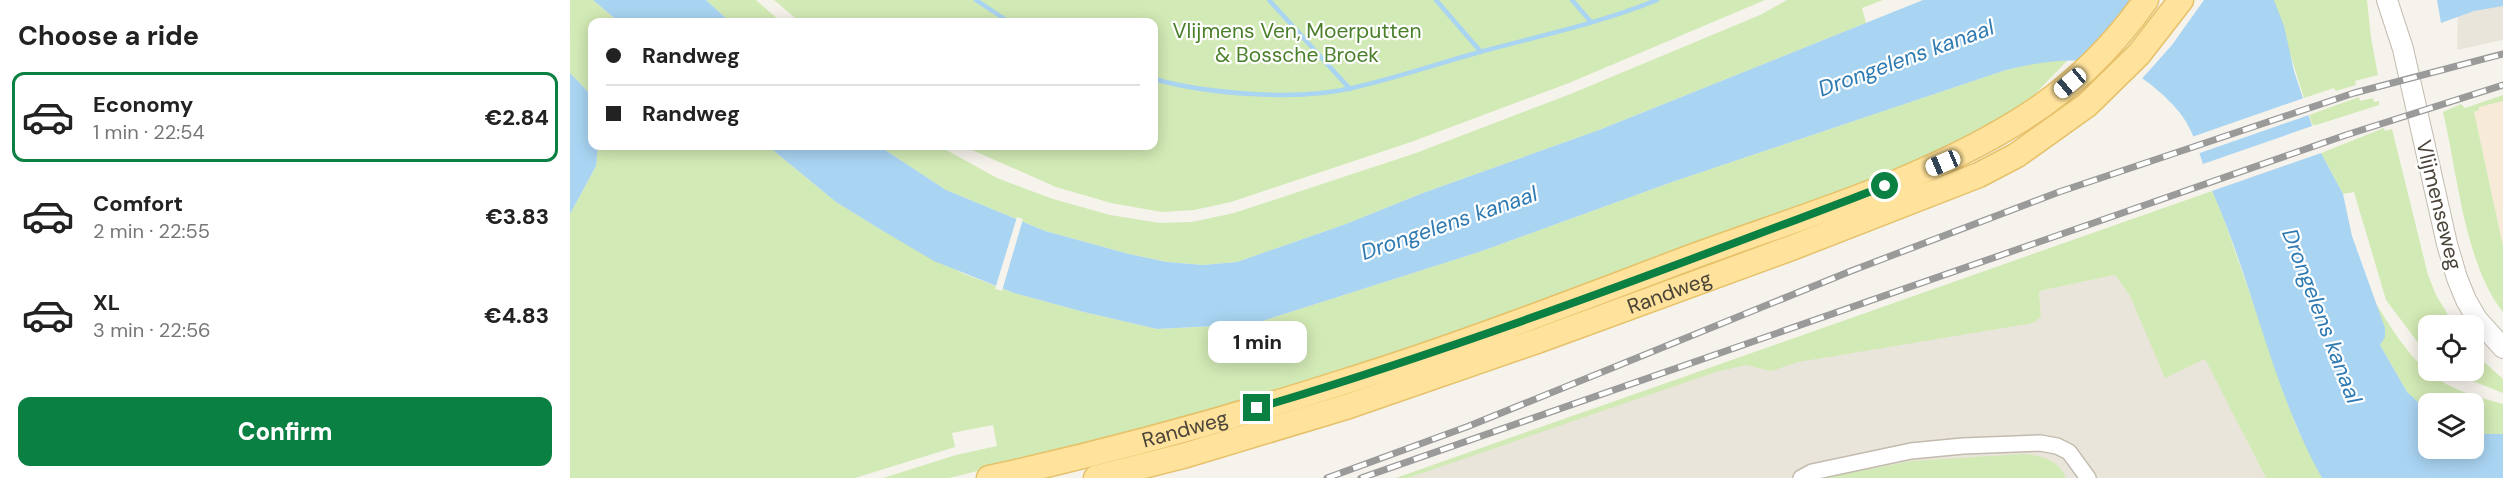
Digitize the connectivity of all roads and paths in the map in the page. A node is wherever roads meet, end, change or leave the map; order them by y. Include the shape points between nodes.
1 (2146, 0) edge
2 (2181, 0) edge
3 (2387, 0) edge
4 (2401, 0) edge
5 (2403, 49) junction
6 (2503, 348) edge
7 (990, 478) edge
8 (1096, 478) edge
9 (1801, 478) edge
10 (2088, 478) edge

1 - 7 main road, Randweg via 2109,47 2040,106 1970,149 1916,174 1535,316 1342,383 1172,432
2 - 8 main road, Randweg via 2139,54 2087,105 2034,144 1980,175 1540,340 1349,406
3 - 5 street, Vlijmenseweg
4 - 5 street, Vlijmenseweg
5 - 6 street, Vlijmenseweg via 2457,278 2477,319
9 - 10 street via 1812,471 1911,451 2032,443 2069,452

